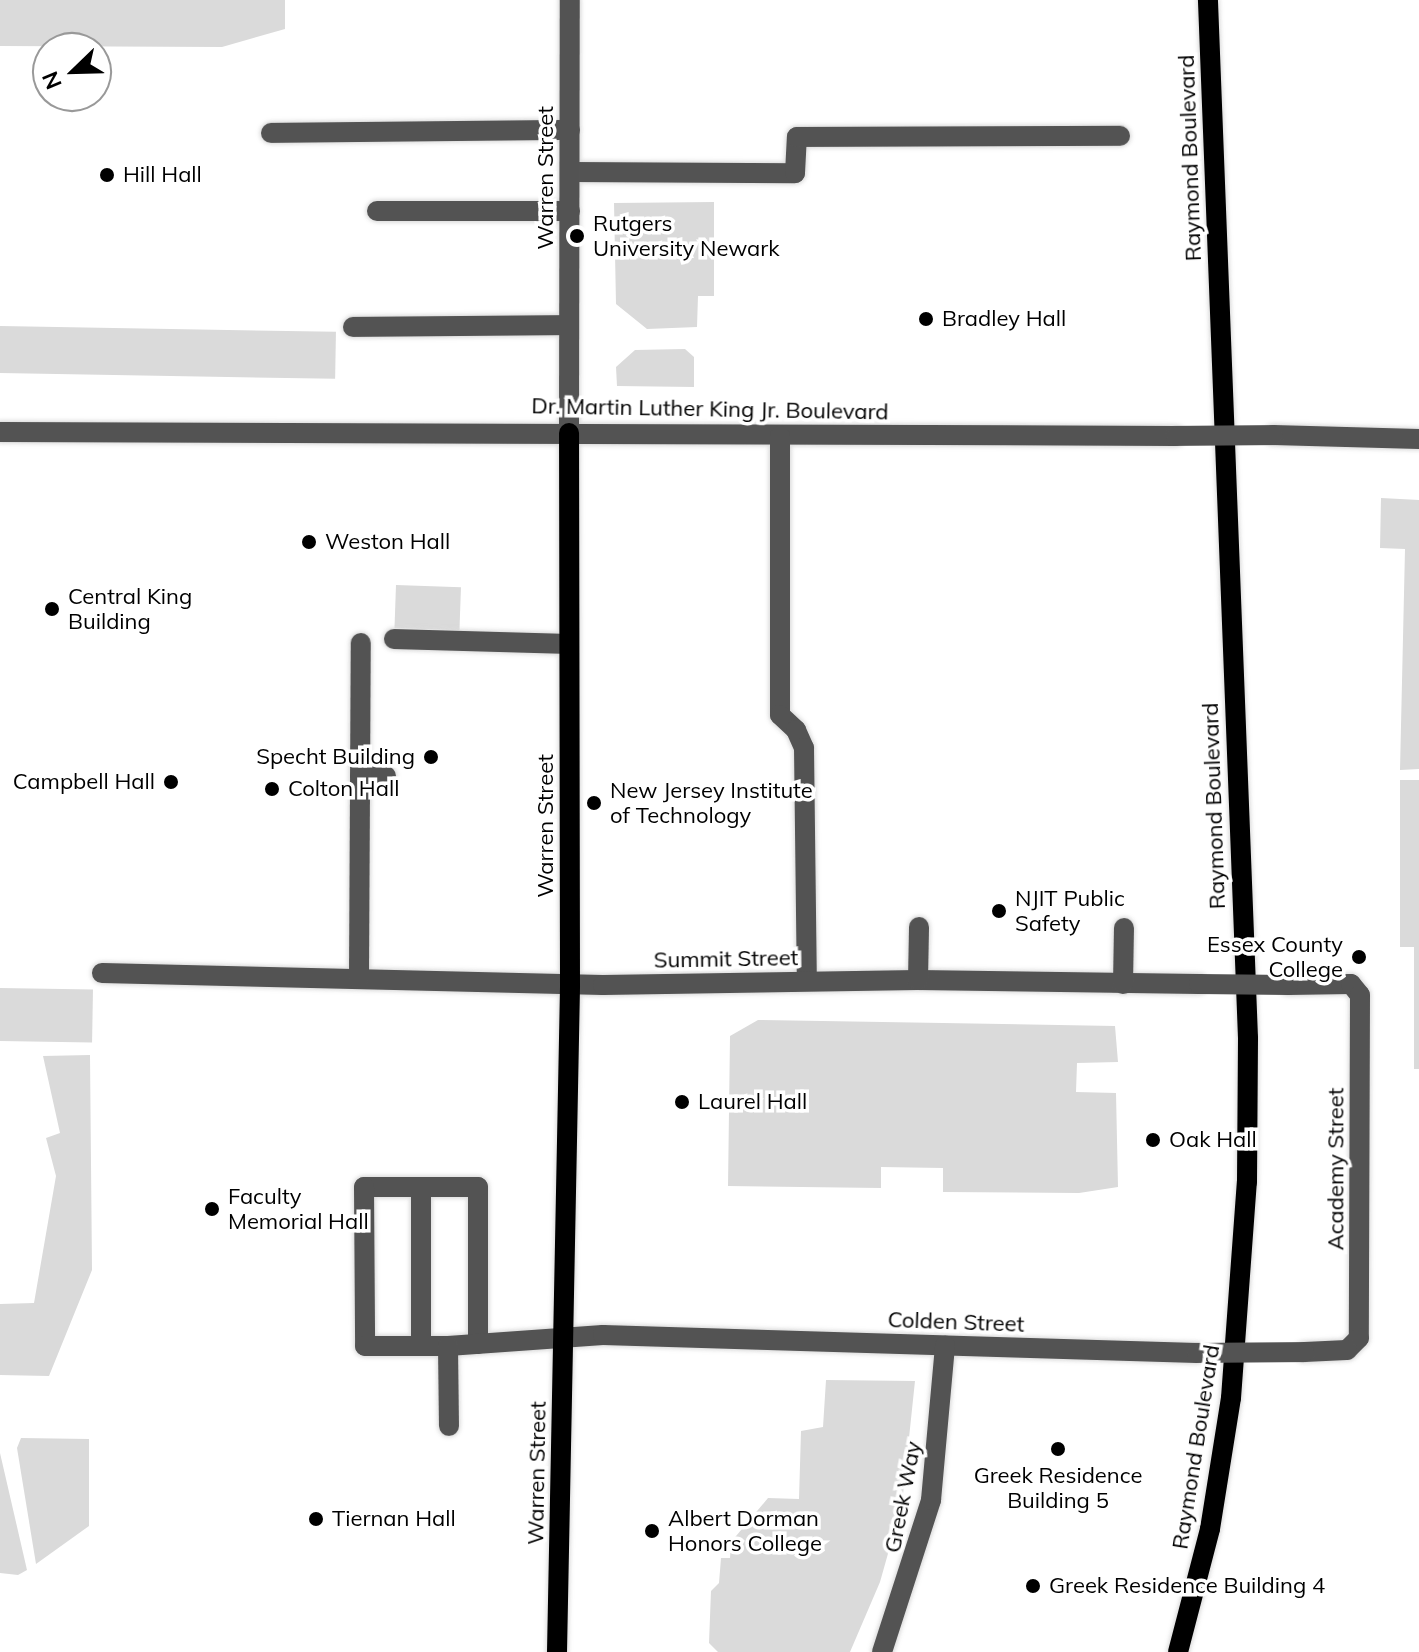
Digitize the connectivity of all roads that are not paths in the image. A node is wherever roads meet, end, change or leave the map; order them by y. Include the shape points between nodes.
1 (570, 0) edge
2 (1208, 0) edge
3 (570, 130) junction
4 (271, 133) dead end
5 (1120, 136) dead end
6 (570, 172) junction
7 (377, 211) dead end
8 (570, 211) junction
9 (568, 325) junction
10 (353, 327) dead end
11 (0, 432) edge
12 (569, 433) junction
13 (780, 436) junction
14 (1419, 439) edge
15 (394, 639) dead end
16 (361, 643) dead end
17 (569, 644) junction
18 (360, 776) junction
19 (386, 776) dead end
20 (919, 927) dead end
21 (1124, 928) dead end
22 (102, 973) dead end
23 (359, 979) junction
24 (918, 980) junction
25 (807, 981) junction
26 (1123, 984) junction
27 (1351, 984) joint
28 (570, 985) junction
29 (421, 1187) junction
30 (563, 1339) junction
31 (478, 1344) junction
32 (421, 1345) junction
33 (448, 1346) junction
34 (945, 1346) junction
35 (1347, 1350) joint
36 (449, 1426) dead end
37 (557, 1652) edge
38 (882, 1652) edge
39 (1178, 1652) edge

1 - 3 street, Warren Street
2 - 39 main road, Raymond Boulevard via 1248,1038 1247,1182 1231,1398 1210,1529
3 - 4 street
3 - 6 street, Warren Street
5 - 6 street via 797,137 795,173
6 - 8 street, Warren Street
7 - 8 street
8 - 9 street, Warren Street
9 - 10 street
9 - 12 street, Warren Street
11 - 12 street, Dr. Martin Luther King Jr. Boulevard
12 - 13 street, Dr. Martin Luther King Jr. Boulevard
12 - 17 main road, Warren Street
13 - 14 street, Dr. Martin Luther King Jr. Boulevard, bridge
13 - 25 street via 780,715 796,730 804,748
15 - 17 street
16 - 18 street
17 - 28 main road, Warren Street
18 - 19 street
18 - 23 street
20 - 24 street
21 - 26 street
22 - 23 street, Summit Street
23 - 28 street, Summit Street
24 - 25 street, Summit Street
24 - 26 street, Summit Street
25 - 28 street, Summit Street
26 - 27 street, Summit Street, bridge
27 - 35 street, Academy Street via 1360,995 1361,1284 1359,1338
28 - 30 main road, Warren Street
29 - 31 street via 478,1187
29 - 32 street
29 - 32 street, Colden Street via 364,1187 365,1346
30 - 31 street, Colden Street
30 - 34 street, Colden Street via 603,1335
30 - 37 main road, Warren Street
31 - 33 street, Colden Street
32 - 33 street, Colden Street
33 - 36 street
34 - 35 street, Colden Street, bridge via 1197,1353
34 - 38 street, Greek Way via 931,1500

